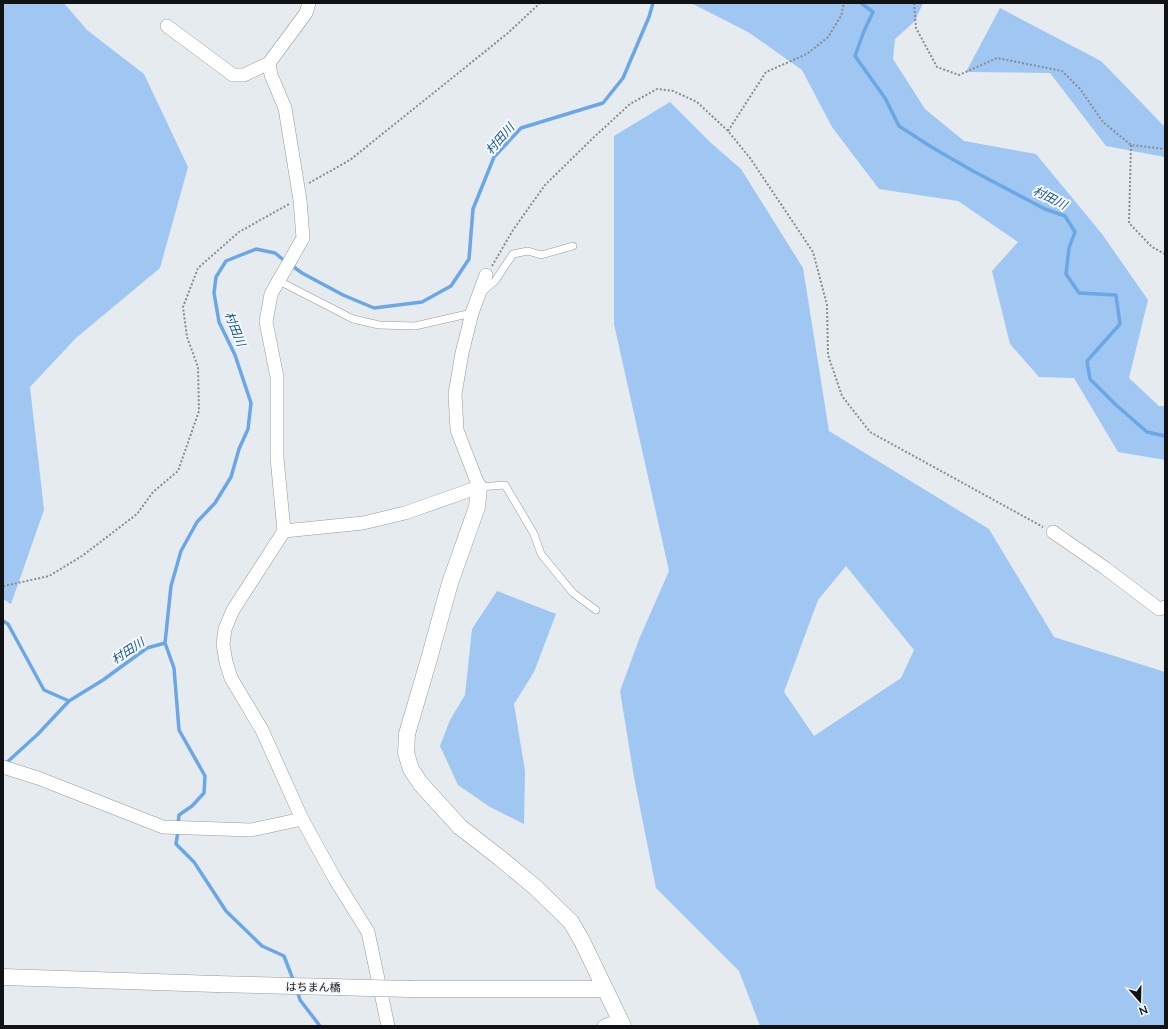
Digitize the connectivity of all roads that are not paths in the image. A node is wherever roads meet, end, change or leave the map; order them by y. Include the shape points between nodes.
1 (309, 3) edge
2 (167, 26) dead end
3 (269, 63) junction
4 (573, 246) dead end
5 (486, 275) road end
6 (279, 281) junction
7 (479, 293) junction
8 (472, 313) junction
9 (479, 487) junction
10 (284, 531) junction
11 (1053, 532) road end
12 (1165, 607) edge
13 (596, 610) dead end
14 (3, 767) edge
15 (302, 819) junction
16 (3, 977) edge
17 (605, 989) junction
18 (622, 1023) edge
19 (388, 1026) edge
20 (604, 1026) edge

1 - 3 street via 306,13
2 - 3 street via 233,75 244,75
3 - 6 street via 271,75 285,108 299,193 303,238
4 - 7 lane via 541,255 528,251 513,254 494,281
5 - 7 street
6 - 8 lane via 353,318 379,325 415,326
6 - 10 street via 272,294 266,322 277,377 277,458
7 - 8 street
8 - 9 street via 455,394 457,430
9 - 10 street via 405,513 363,524
9 - 13 lane via 505,485 534,534 541,554 573,593
9 - 17 street via 477,507 450,583 407,734 406,753 411,769 420,783 460,827 535,887 571,922
10 - 15 street via 233,610 225,629 223,644 231,678 262,730
11 - 12 street via 1159,609
14 - 15 street via 163,827 251,830
15 - 19 street via 368,932
16 - 17 street, はちまん橋, bridge via 410,989
17 - 18 street
18 - 20 street

